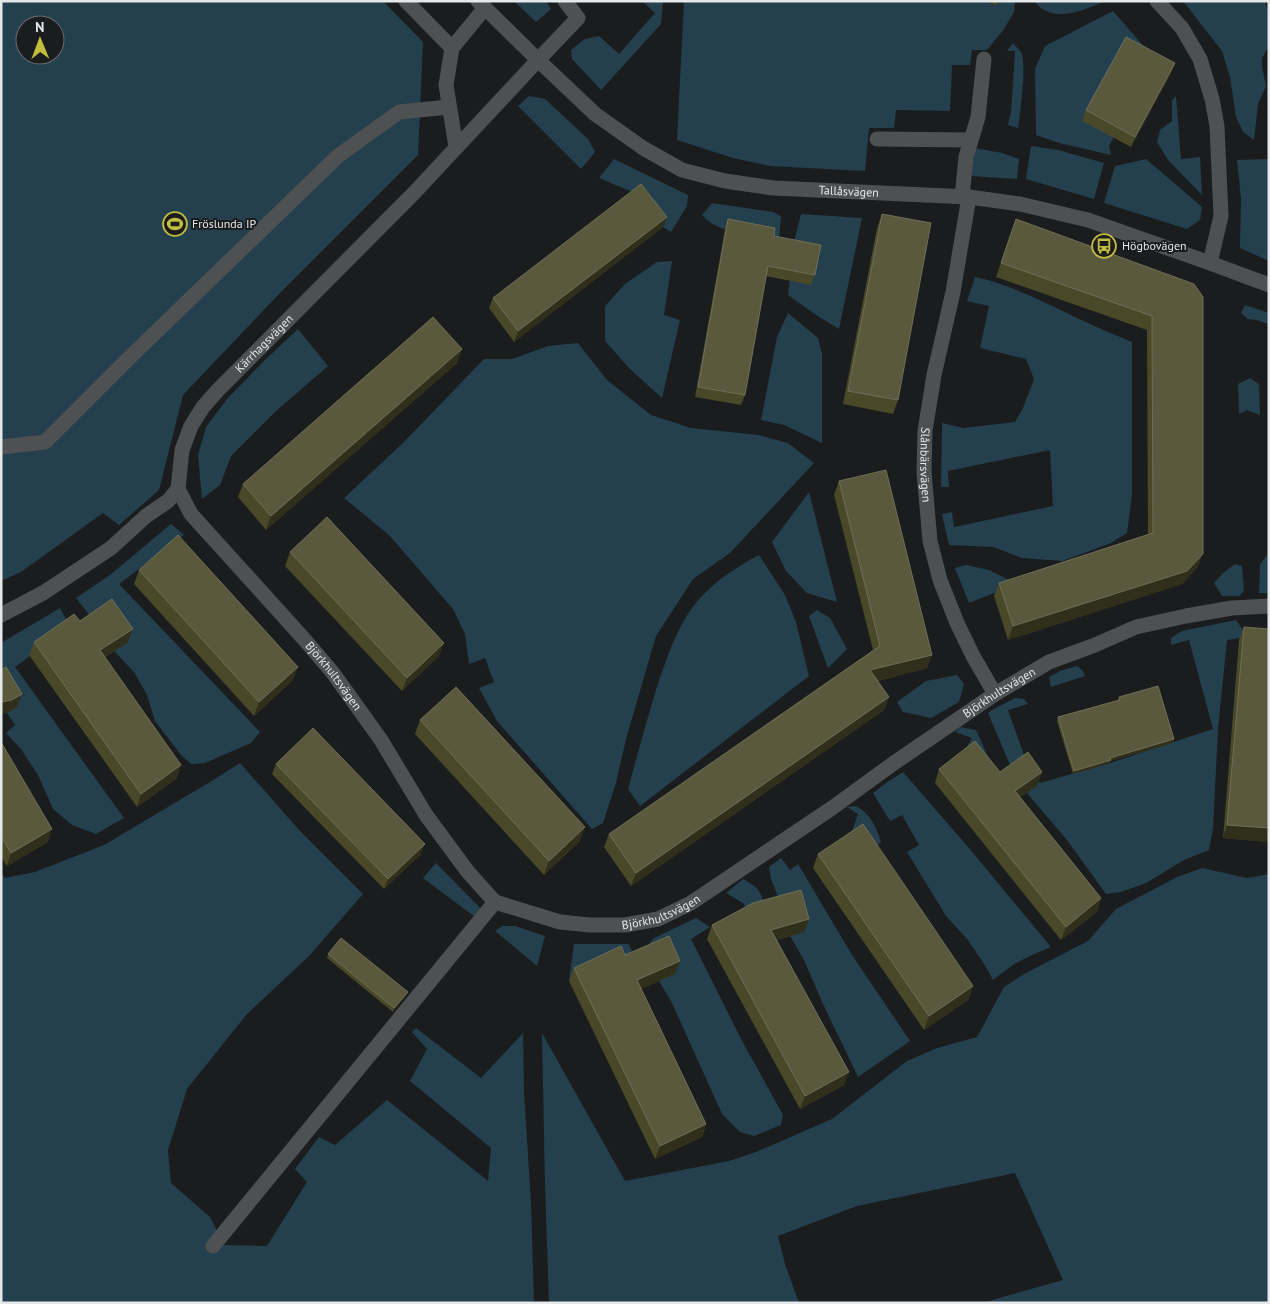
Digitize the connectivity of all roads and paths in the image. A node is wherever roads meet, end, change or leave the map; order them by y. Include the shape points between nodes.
1 (406, 1) edge
2 (566, 1) edge
3 (1157, 1) edge
4 (481, 4) edge
5 (452, 48) junction
6 (984, 59) dead end
7 (538, 60) junction
8 (449, 107) junction
9 (877, 139) dead end
10 (971, 140) junction
11 (456, 147) junction
12 (966, 197) junction
13 (1210, 263) junction
14 (1269, 285) edge
15 (1, 447) edge
16 (178, 490) junction
17 (1269, 606) edge
18 (1, 615) edge
19 (995, 694) junction
20 (495, 902) junction
21 (213, 1246) dead end

1 - 5 street
2 - 7 street, Kärrhagsvägen via 578,18
3 - 13 street via 1182,28 1200,59 1212,99 1217,126 1221,216
4 - 5 street
4 - 7 street, Tallåsvägen
5 - 8 street via 446,85
6 - 10 street, Slånbärsvägen via 978,117
7 - 11 street, Kärrhagsvägen
7 - 12 street, Tallåsvägen via 594,114 682,170 773,188
8 - 11 street
8 - 15 street via 399,112 338,156 45,442
9 - 10 street
10 - 12 street, Slånbärsvägen via 966,157
11 - 16 street, Kärrhagsvägen via 203,407 190,426 182,450
12 - 13 street, Tallåsvägen via 1020,204 1088,220
12 - 19 street, Slånbärsvägen via 953,292 925,431 924,472 930,541 940,580 957,623
13 - 14 street, Tallåsvägen
16 - 18 street via 111,548 43,593
16 - 20 street, Björkhultsvägen via 191,514 333,673 381,740 446,845
17 - 19 street, Björkhultsvägen via 1232,608 1136,628 1049,662
19 - 20 street, Björkhultsvägen via 691,903 658,919 625,924 560,922
20 - 21 street

